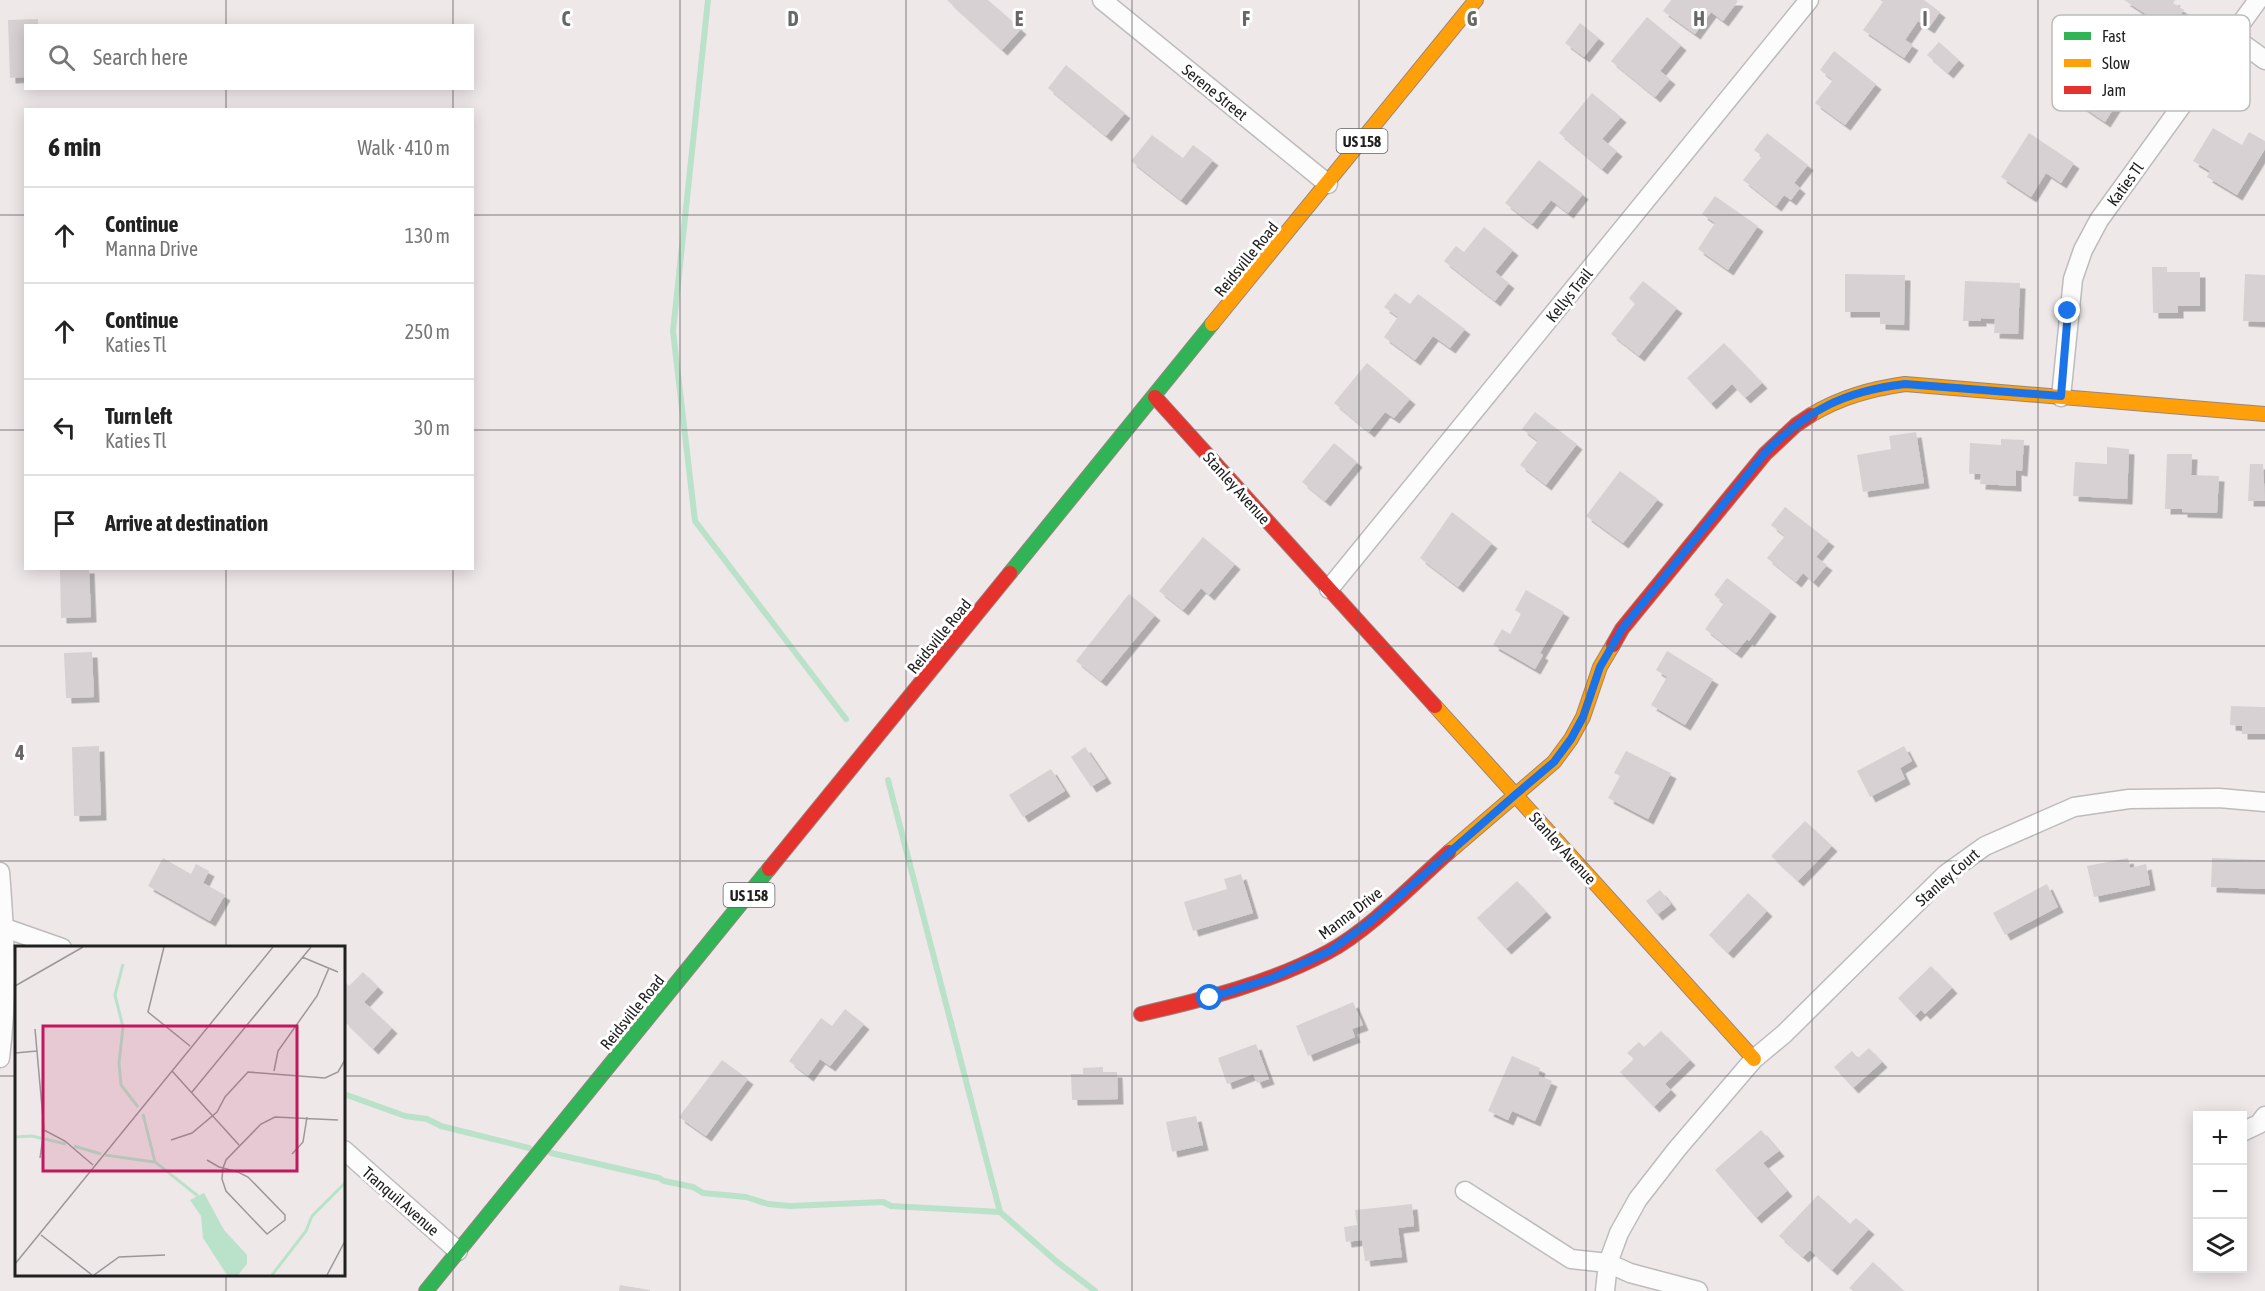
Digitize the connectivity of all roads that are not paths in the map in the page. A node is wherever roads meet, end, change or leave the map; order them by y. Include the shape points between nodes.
1 (1101, 0) edge
2 (1476, 0) edge
3 (1809, 0) edge
4 (2258, 0) edge
5 (2247, 15) edge
6 (2250, 49) edge
7 (2265, 60) edge
8 (2178, 111) edge
9 (1328, 184) junction
10 (1155, 396) junction
11 (2061, 396) junction
12 (2265, 414) edge
13 (1329, 590) junction
14 (1515, 795) junction
15 (2265, 802) edge
16 (0, 872) edge
17 (5, 928) junction
18 (56, 946) edge
19 (1141, 1014) dead end
20 (0, 1058) edge
21 (1754, 1059) junction
22 (2265, 1116) edge
23 (2247, 1130) edge
24 (345, 1151) edge
25 (1465, 1191) dead end
26 (458, 1251) junction
27 (1608, 1263) junction
28 (426, 1291) edge
29 (1605, 1291) edge
30 (1698, 1291) edge

1 - 9 street, Serene Street
2 - 9 main road, Reidsville Road / US 158
3 - 13 street, Kellys Trail
4 - 5 street, Katies Tl
6 - 7 street
8 - 11 street, Katies Tl via 2099,220 2084,250 2073,279
9 - 10 main road, Reidsville Road / US 158
10 - 13 main road, Stanley Avenue
10 - 26 main road, Reidsville Road / US 158
11 - 12 main road
11 - 14 main road via 1905,384 1853,393 1806,417 1765,453 1622,629 1600,667 1571,739 1554,762
13 - 14 main road, Stanley Avenue
14 - 19 main road, Manna Drive via 1370,922 1330,951 1272,978
14 - 21 main road, Stanley Avenue
15 - 21 street, Stanley Court via 2219,798 2129,800 2074,807 1985,846 1946,874
16 - 17 street
17 - 18 street
17 - 20 street
21 - 27 street via 1638,1199
22 - 23 street
24 - 26 street, Tranquil Avenue
25 - 27 street via 1571,1259
26 - 28 main road, Reidsville Road / US 158
27 - 29 street
27 - 30 street via 1630,1273

